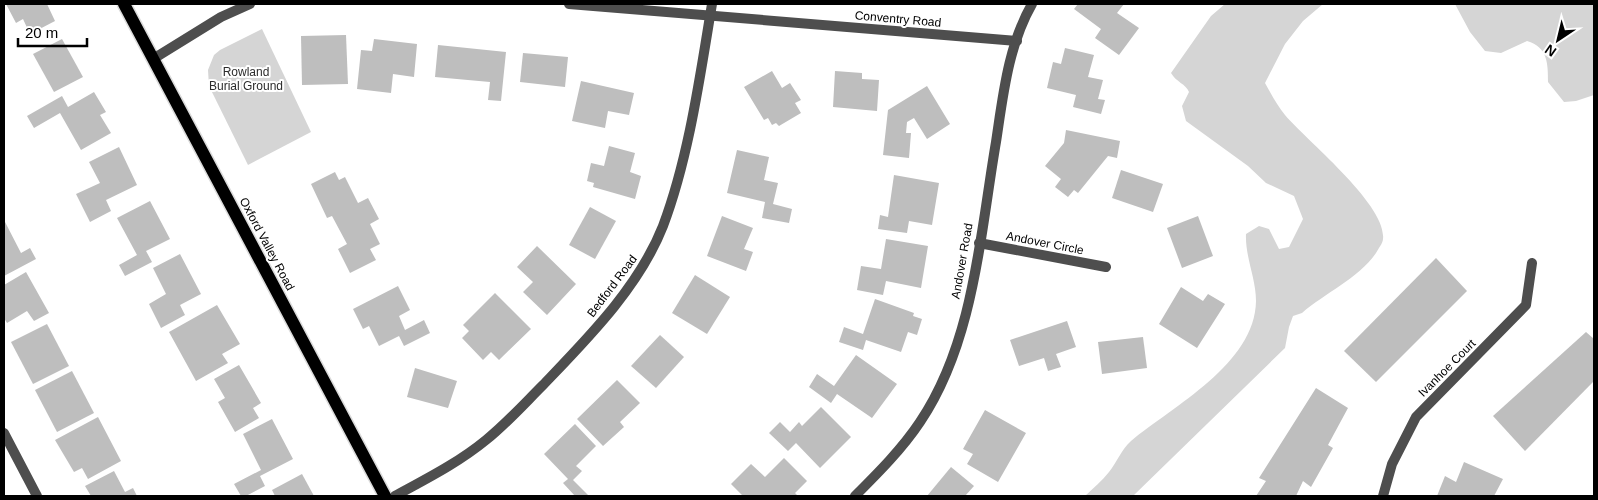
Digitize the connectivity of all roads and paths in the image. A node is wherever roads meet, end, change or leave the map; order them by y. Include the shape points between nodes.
1 (124, 4) edge
2 (250, 4) edge
3 (569, 4) edge
4 (712, 4) edge
5 (1032, 4) edge
6 (710, 16) junction
7 (1017, 41) junction
8 (153, 59) junction
9 (979, 243) junction
10 (1532, 263) dead end
11 (1106, 267) dead end
12 (4, 433) edge
13 (37, 496) edge
14 (385, 496) edge
15 (396, 496) edge
16 (856, 496) edge
17 (1383, 496) edge

1 - 8 main road, Oxford Valley Road
2 - 8 street via 221,16
3 - 6 street, Conventry Road
4 - 6 street, Bedford Road
5 - 7 street, Andover Road
6 - 7 street, Conventry Road
6 - 15 street, Bedford Road via 679,172 663,225 649,256 582,344 516,412 486,440 455,462
7 - 9 street, Andover Road via 1008,66
8 - 14 main road, Oxford Valley Road
9 - 11 street, Andover Circle
9 - 16 street, Andover Road via 955,347 937,391 920,422
10 - 17 street, Ivanhoe Court via 1526,305 1416,417 1392,464
12 - 13 street

